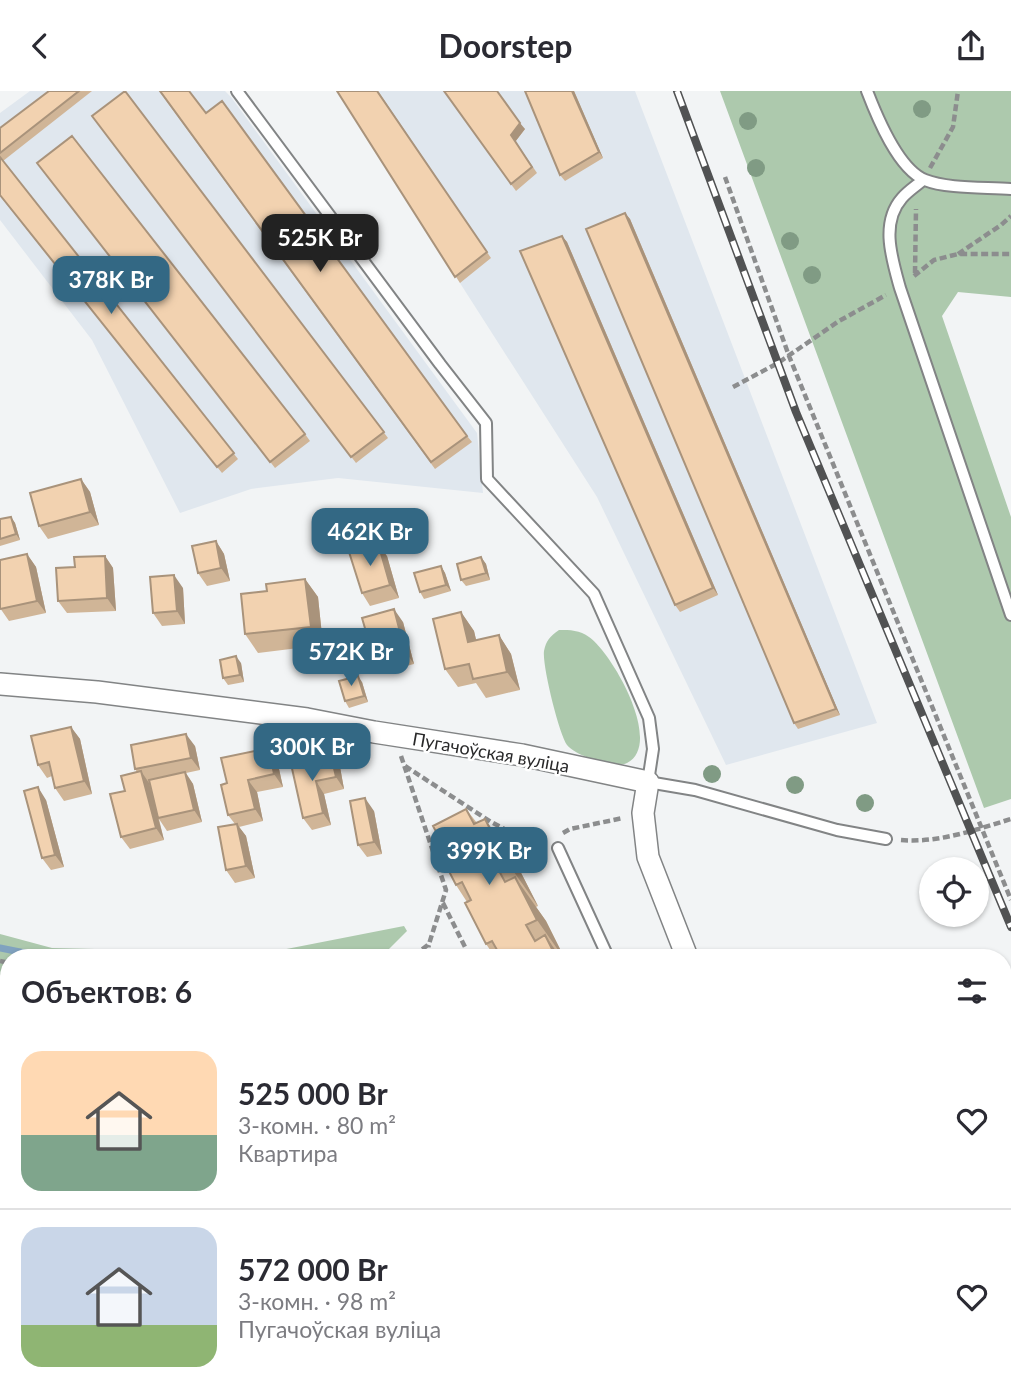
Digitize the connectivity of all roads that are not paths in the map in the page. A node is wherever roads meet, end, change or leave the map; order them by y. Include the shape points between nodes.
1 (237, 91) edge
2 (867, 91) edge
3 (923, 180) junction
4 (1011, 189) edge
5 (1011, 615) edge
6 (0, 684) edge
7 (648, 782) junction
8 (886, 839) road end
9 (558, 848) dead end
10 (604, 949) edge
11 (684, 949) edge

1 - 7 lane via 486,423 487,479 594,594 649,718 653,749
2 - 3 lane via 898,156
3 - 4 lane
3 - 5 lane via 894,209 889,241 900,288
6 - 7 street, Пугачоўская вуліца via 307,719 522,755
7 - 8 lane
7 - 11 street via 643,813 648,857
9 - 10 lane

